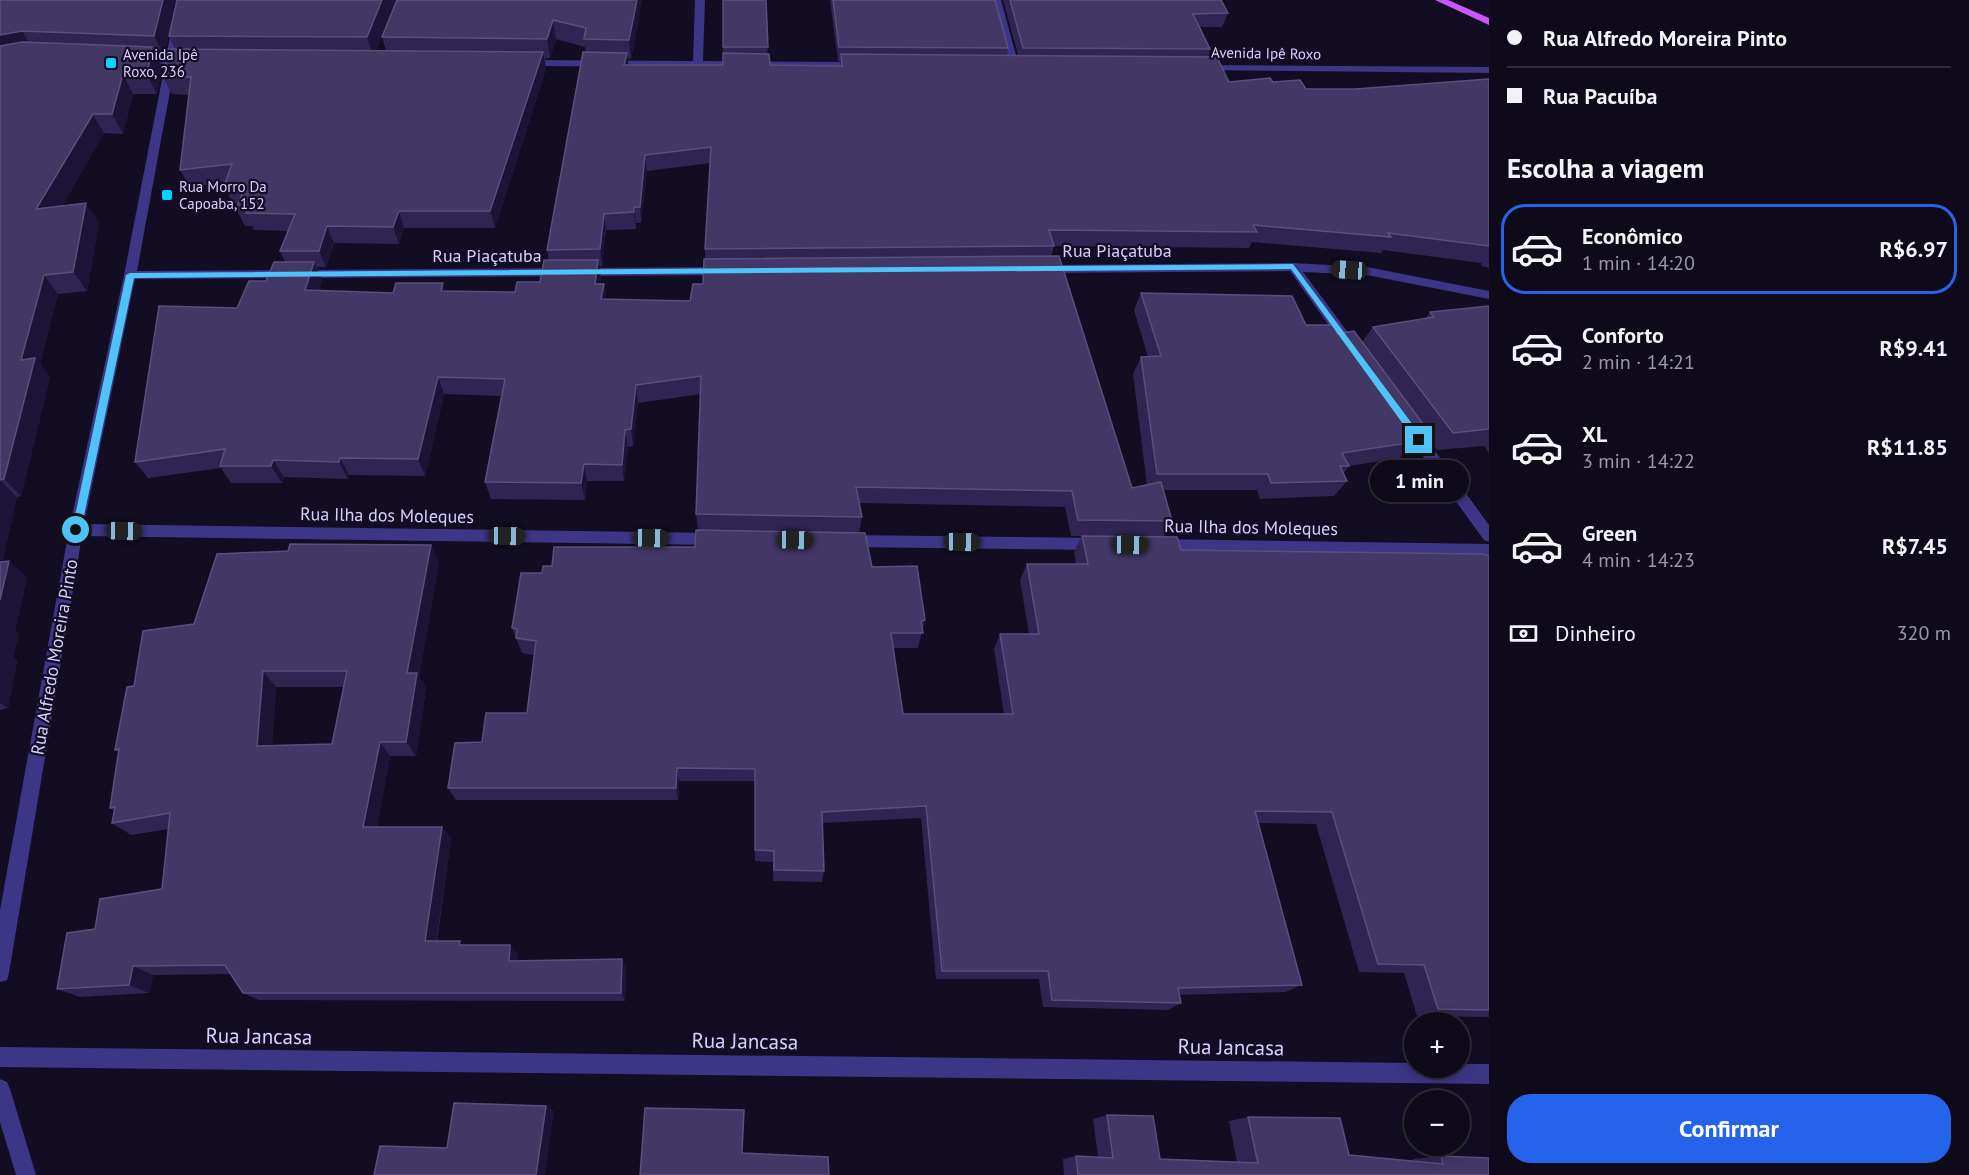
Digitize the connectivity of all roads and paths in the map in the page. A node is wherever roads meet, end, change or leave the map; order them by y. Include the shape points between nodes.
1 (182, 0) edge
2 (700, 0) edge
3 (996, 0) edge
4 (1440, 0) edge
5 (1489, 22) edge
6 (125, 59) edge
7 (171, 61) junction
8 (194, 61) edge
9 (509, 63) edge
10 (698, 64) junction
11 (873, 65) edge
12 (1002, 66) edge
13 (1014, 66) junction
14 (1026, 66) edge
15 (1192, 68) edge
16 (1489, 70) edge
17 (1293, 267) junction
18 (1029, 269) edge
19 (741, 271) edge
20 (130, 275) junction
21 (1489, 295) edge
22 (1363, 363) edge
23 (1405, 421) edge
24 (76, 530) junction
25 (1489, 536) edge
26 (735, 539) edge
27 (831, 540) edge
28 (1106, 544) edge
29 (1142, 545) edge
30 (1489, 550) edge
31 (2, 933) edge
32 (0, 973) edge
33 (0, 1057) edge
34 (1489, 1074) edge
35 (0, 1089) edge
36 (26, 1175) edge

1 - 7 street, Rua Alfredo Moreira Pinto
2 - 10 street
3 - 13 street
4 - 5 main road
6 - 7 street
7 - 8 street
7 - 20 street, Rua Alfredo Moreira Pinto
9 - 10 street
10 - 11 street
12 - 13 street
13 - 14 street
15 - 16 street, Avenida Ipê Roxo
17 - 18 street, Rua Piaçatuba
17 - 21 street, Rua Piaçatuba via 1367,271
17 - 22 street
19 - 20 street, Rua Piaçatuba
20 - 24 street, Rua Alfredo Moreira Pinto
23 - 25 street
24 - 26 street, Rua Ilha dos Moleques
24 - 31 street, Rua Alfredo Moreira Pinto
27 - 28 street
29 - 30 street, Rua Ilha dos Moleques
31 - 32 street, Rua Alfredo Moreira Pinto
33 - 34 street, Rua Jancasa
35 - 36 street

